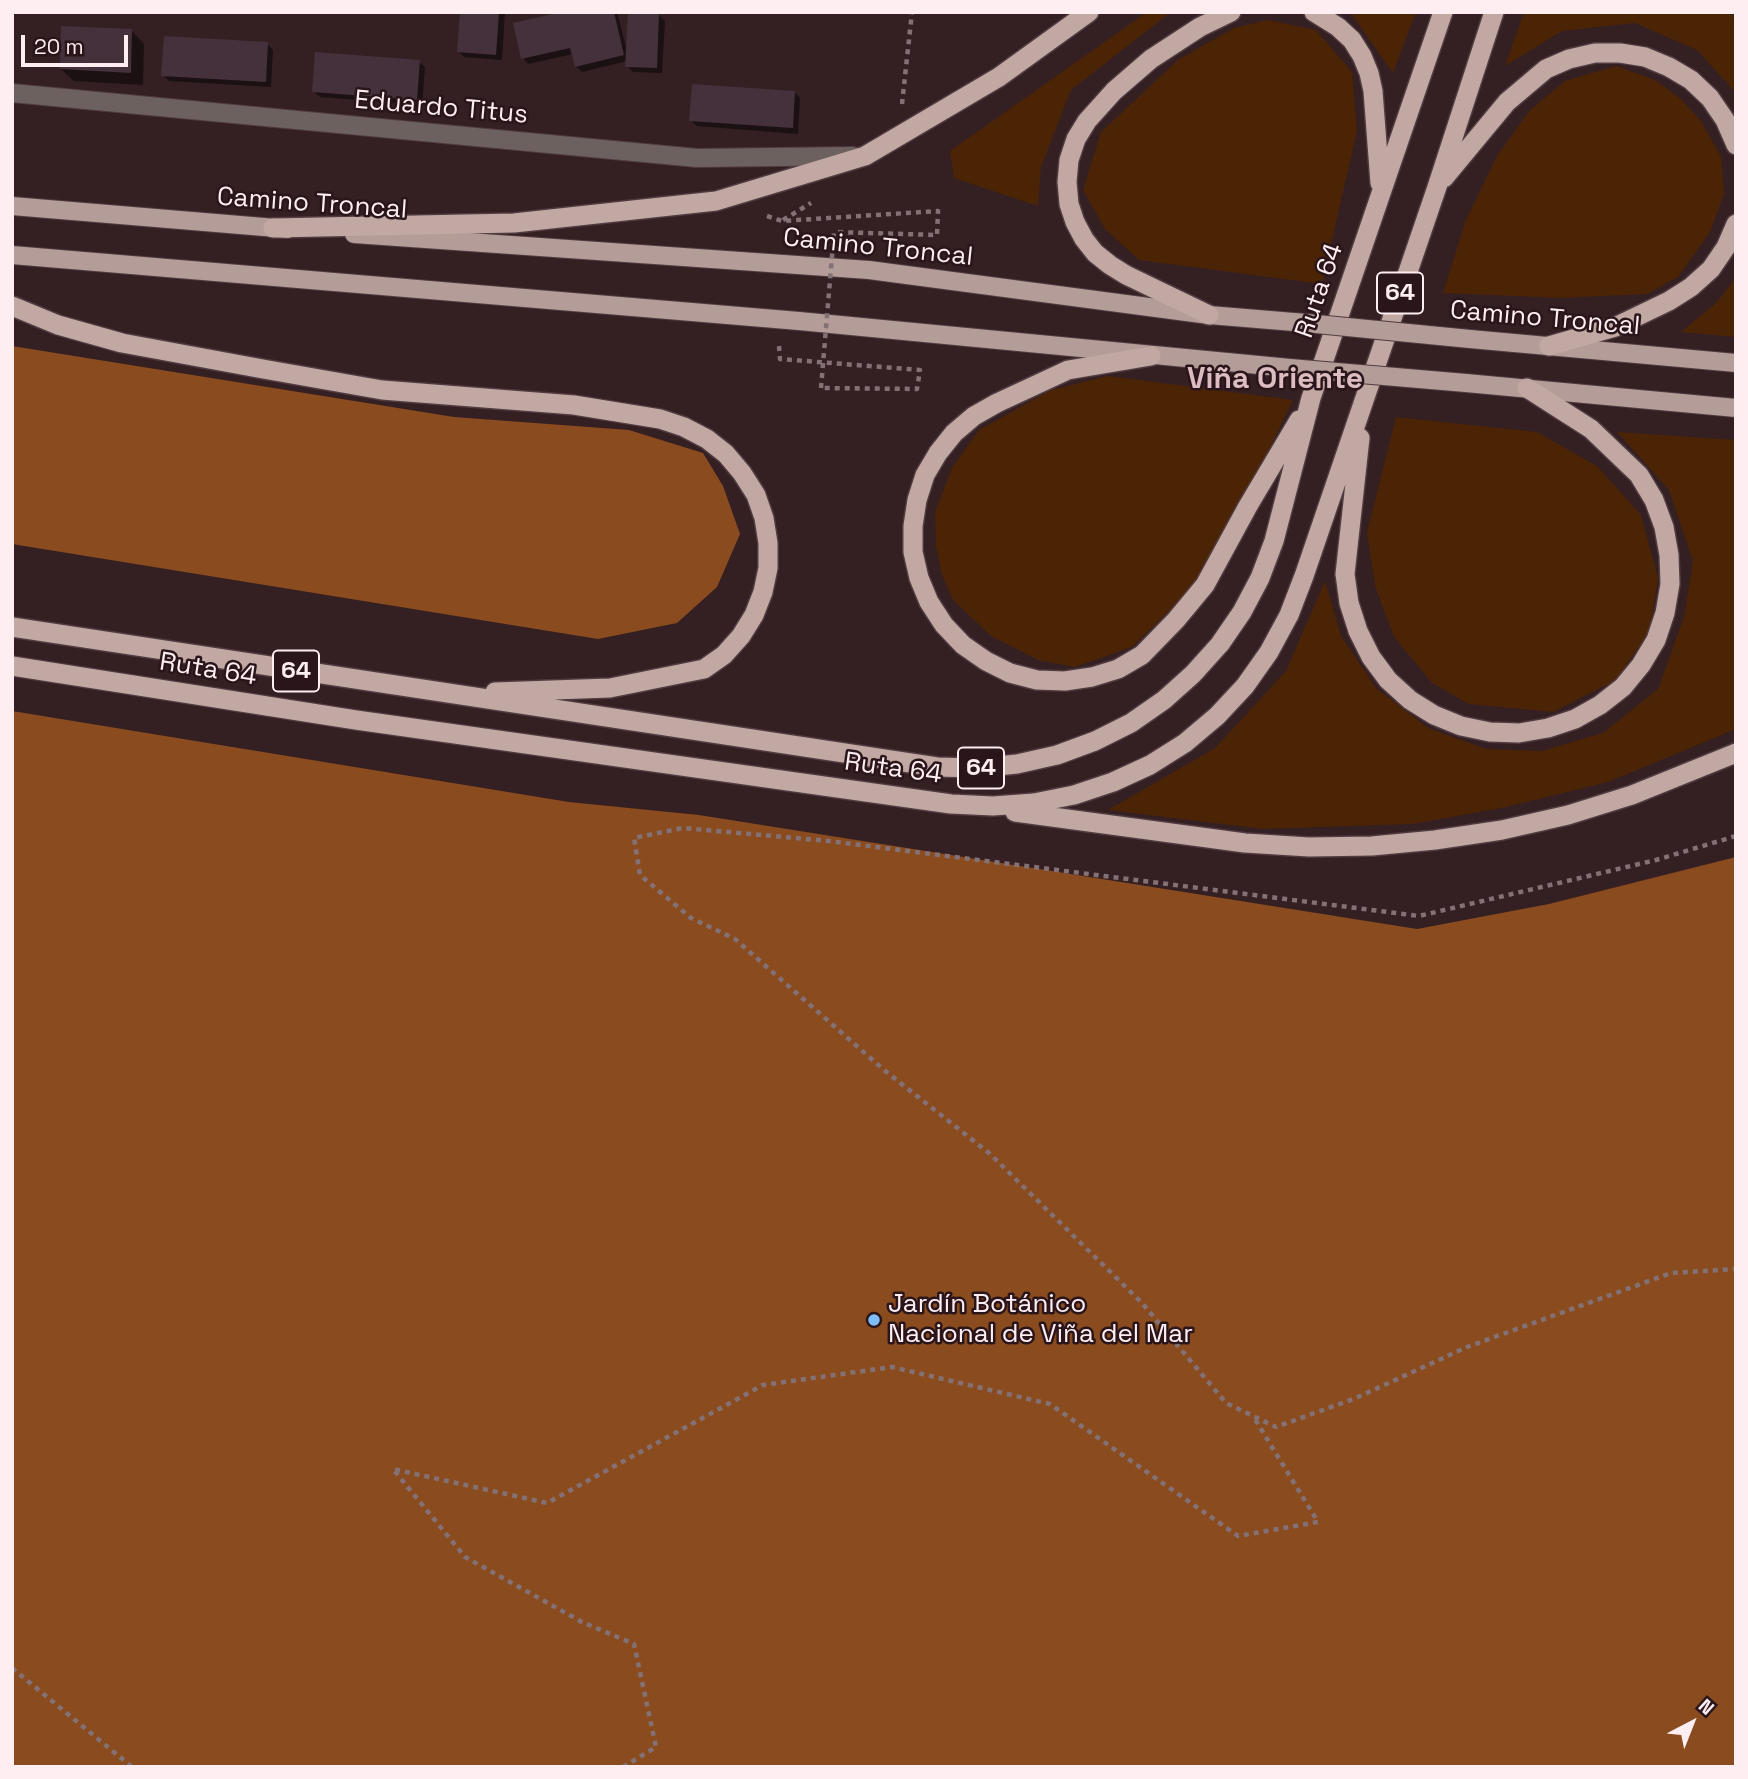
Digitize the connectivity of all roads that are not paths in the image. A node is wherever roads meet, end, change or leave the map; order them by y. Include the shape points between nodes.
1 (1089, 12) edge
2 (1231, 12) edge
3 (1314, 12) edge
4 (1443, 12) edge
5 (1494, 12) edge
6 (12, 93) edge
7 (1736, 145) edge
8 (865, 156) junction
9 (1437, 187) junction
10 (1381, 192) junction
11 (12, 206) edge
12 (1736, 223) edge
13 (274, 228) junction
14 (12, 254) edge
15 (12, 306) edge
16 (1209, 315) junction
17 (1549, 346) junction
18 (1151, 356) junction
19 (1736, 363) edge
20 (1527, 388) junction
21 (1311, 398) junction
22 (1364, 399) junction
23 (1736, 408) edge
24 (12, 627) edge
25 (12, 666) edge
26 (444, 693) junction
27 (1736, 753) edge
28 (951, 804) junction

1 - 8 highway via 999,78
2 - 16 highway via 1152,59 1114,91 1076,139 1067,182 1074,222 1095,253 1126,275
3 - 10 highway via 1352,40 1369,73
4 - 10 highway, 64
5 - 9 highway, 64
6 - 8 street, Eduardo Titus via 697,158
7 - 9 highway via 1710,98 1691,80 1645,57 1595,53 1546,69 1507,102
8 - 13 highway via 716,201 514,223
9 - 22 highway, Ruta 64 / 64
10 - 21 highway, Ruta 64 / 64
11 - 13 main road, Camino Troncal
12 - 17 highway via 1711,269 1691,287 1615,327
13 - 16 main road, Camino Troncal via 869,270
14 - 18 main road
15 - 26 highway via 122,343 316,379 382,390 574,405 660,419 706,439 743,473 764,518 768,568 754,615 741,636 704,669 610,688
16 - 17 main road, Camino Troncal, bridge
17 - 19 main road, Camino Troncal
18 - 20 main road, bridge
18 - 21 highway via 1068,370 997,403 954,433 925,475 913,526 919,578 944,625 985,661 1037,680 1065,681 1118,669 1142,655 1205,585
20 - 22 highway via 1591,429 1639,475 1664,527 1670,584 1656,640 1623,687 1575,719 1519,733 1461,726 1410,700 1388,680 1358,631 1345,574
20 - 23 main road
21 - 26 highway, Ruta 64 / 64 via 1260,578 1220,645 1194,674 1131,723 1057,755 991,767 936,767
22 - 28 highway, Ruta 64 / 64 via 1289,615 1245,686 1217,716 1150,765 1100,787 1034,803
24 - 26 highway, Ruta 64 / 64
25 - 28 highway, Ruta 64 / 64
27 - 28 highway via 1568,815 1502,830 1372,846 1245,844

